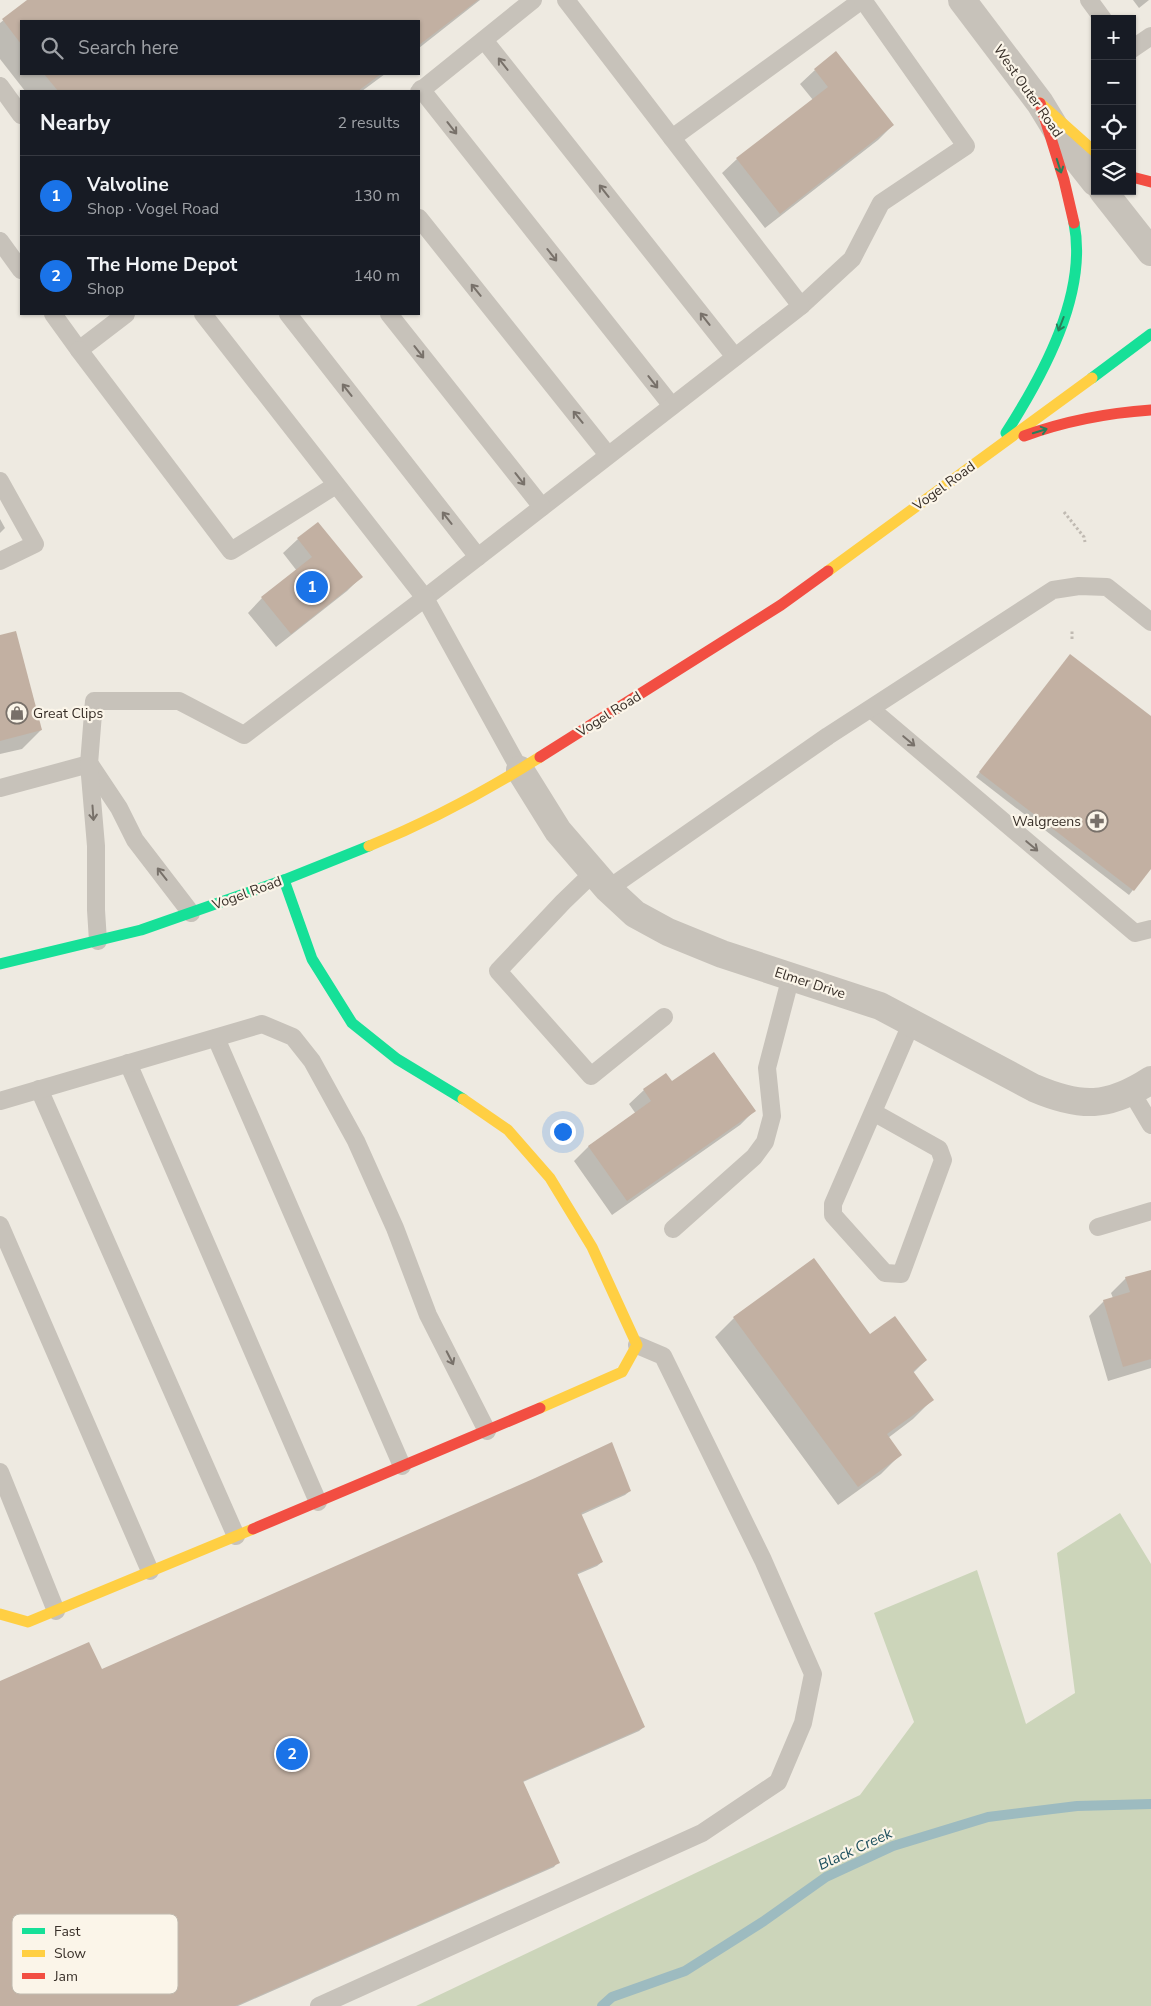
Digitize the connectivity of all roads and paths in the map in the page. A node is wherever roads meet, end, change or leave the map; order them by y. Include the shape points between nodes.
1 (533, 0) edge
2 (566, 0) edge
3 (862, 0) edge
4 (962, 0) edge
5 (1089, 0) edge
6 (1100, 15) edge
7 (1151, 36) edge
8 (484, 40) junction
9 (1136, 46) edge
10 (0, 86) edge
11 (420, 90) edge
12 (1040, 102) junction
13 (20, 114) edge
14 (672, 138) junction
15 (1093, 150) edge
16 (1091, 177) edge
17 (1136, 178) edge
18 (1151, 182) edge
19 (1105, 195) edge
20 (420, 219) edge
21 (0, 241) edge
22 (1151, 252) edge
23 (20, 269) edge
24 (801, 306) junction
25 (54, 315) edge
26 (125, 315) edge
27 (203, 315) edge
28 (289, 315) edge
29 (390, 315) edge
30 (1151, 334) edge
31 (79, 350) junction
32 (735, 357) junction
33 (672, 406) junction
34 (1151, 410) edge
35 (995, 449) junction
36 (608, 456) junction
37 (0, 481) edge
38 (336, 485) junction
39 (542, 507) junction
40 (1064, 512) dead end
41 (1085, 542) dead end
42 (478, 556) junction
43 (0, 561) edge
44 (425, 598) junction
45 (1151, 622) edge
46 (1072, 630) dead end
47 (1072, 638) dead end
48 (871, 709) junction
49 (90, 764) junction
50 (520, 770) junction
51 (0, 788) edge
52 (284, 880) junction
53 (601, 881) junction
54 (192, 913) junction
55 (1143, 931) edge
56 (98, 941) junction
57 (0, 964) edge
58 (791, 976) junction
59 (664, 1018) dead end
60 (911, 1024) junction
61 (216, 1038) junction
62 (128, 1064) junction
63 (1141, 1086) edge
64 (39, 1089) junction
65 (0, 1101) edge
66 (873, 1112) junction
67 (1151, 1125) edge
68 (1151, 1211) edge
69 (0, 1225) edge
70 (1098, 1227) dead end
71 (673, 1229) dead end
72 (636, 1345) junction
73 (487, 1431) junction
74 (402, 1466) junction
75 (0, 1472) edge
76 (318, 1502) junction
77 (236, 1536) junction
78 (150, 1572) junction
79 (56, 1611) junction
80 (0, 1614) edge
81 (319, 2006) edge

1 - 8 lane
2 - 14 lane
3 - 14 lane
3 - 24 lane via 966,146 881,202 852,259
4 - 12 street, West Outer Road
5 - 6 lane
7 - 9 lane
8 - 11 lane
32 -> 8 lane
10 - 13 lane
11 -> 33 lane
12 - 15 main road
12 - 16 street, West Outer Road via 1065,144
12 -> 35 main road via 1076,229 1076,271 1063,318 1045,363 1023,407
14 - 24 lane
17 - 18 main road
19 - 22 street
36 -> 20 lane
21 - 23 lane
24 - 32 lane
25 - 31 lane
26 - 31 lane
27 - 38 lane
42 -> 28 lane
29 -> 39 lane
30 - 35 main road, Vogel Road
31 - 38 lane via 231,551
32 - 33 lane
33 - 36 lane
35 -> 34 main road via 1039,430 1130,411
35 - 50 main road, Vogel Road via 782,605
36 - 39 lane
37 - 43 lane via 35,544
38 - 44 lane
39 - 42 lane
40 - 41 path
42 - 44 lane
44 - 49 lane via 244,735 179,701 94,701
44 - 50 lane
45 - 48 lane via 1107,587 1079,586 1053,590
46 - 47 path
48 - 53 lane
48 -> 55 lane
49 - 51 lane
54 -> 49 lane via 135,840 119,808
49 -> 56 lane
50 - 52 main road, Vogel Road via 406,831
50 - 53 street, Elmer Drive via 558,831
52 - 54 main road, Vogel Road
52 - 72 main road via 312,959 352,1023 397,1059 456,1093 508,1130 550,1178 592,1247
53 - 58 street, Elmer Drive via 635,914 668,932 722,954
53 - 59 lane via 563,902 498,971 591,1076
54 - 56 main road, Vogel Road
56 - 57 main road, Vogel Road
58 - 60 street, Elmer Drive via 880,1006
58 - 71 lane via 767,1068 772,1116 765,1142 754,1157
60 - 63 street, Elmer Drive via 1059,1099 1084,1103 1110,1100
60 - 66 lane
61 - 62 lane
61 -> 73 lane via 262,1024 293,1037 312,1061 356,1141 396,1228 428,1315
61 - 74 lane
62 - 64 lane
62 - 76 lane
63 - 67 lane
64 - 65 lane
64 - 77 lane
66 - 66 lane via 833,1204 834,1215 885,1272 901,1274 943,1160 939,1149
68 - 70 lane
69 - 78 lane
72 - 73 main road via 622,1372
72 - 81 lane via 663,1356 763,1560 813,1674 803,1723 778,1782 702,1833
73 - 74 main road
74 - 76 main road
75 - 79 lane
76 - 77 main road
77 - 78 main road
78 - 79 main road
79 - 80 main road via 28,1622

